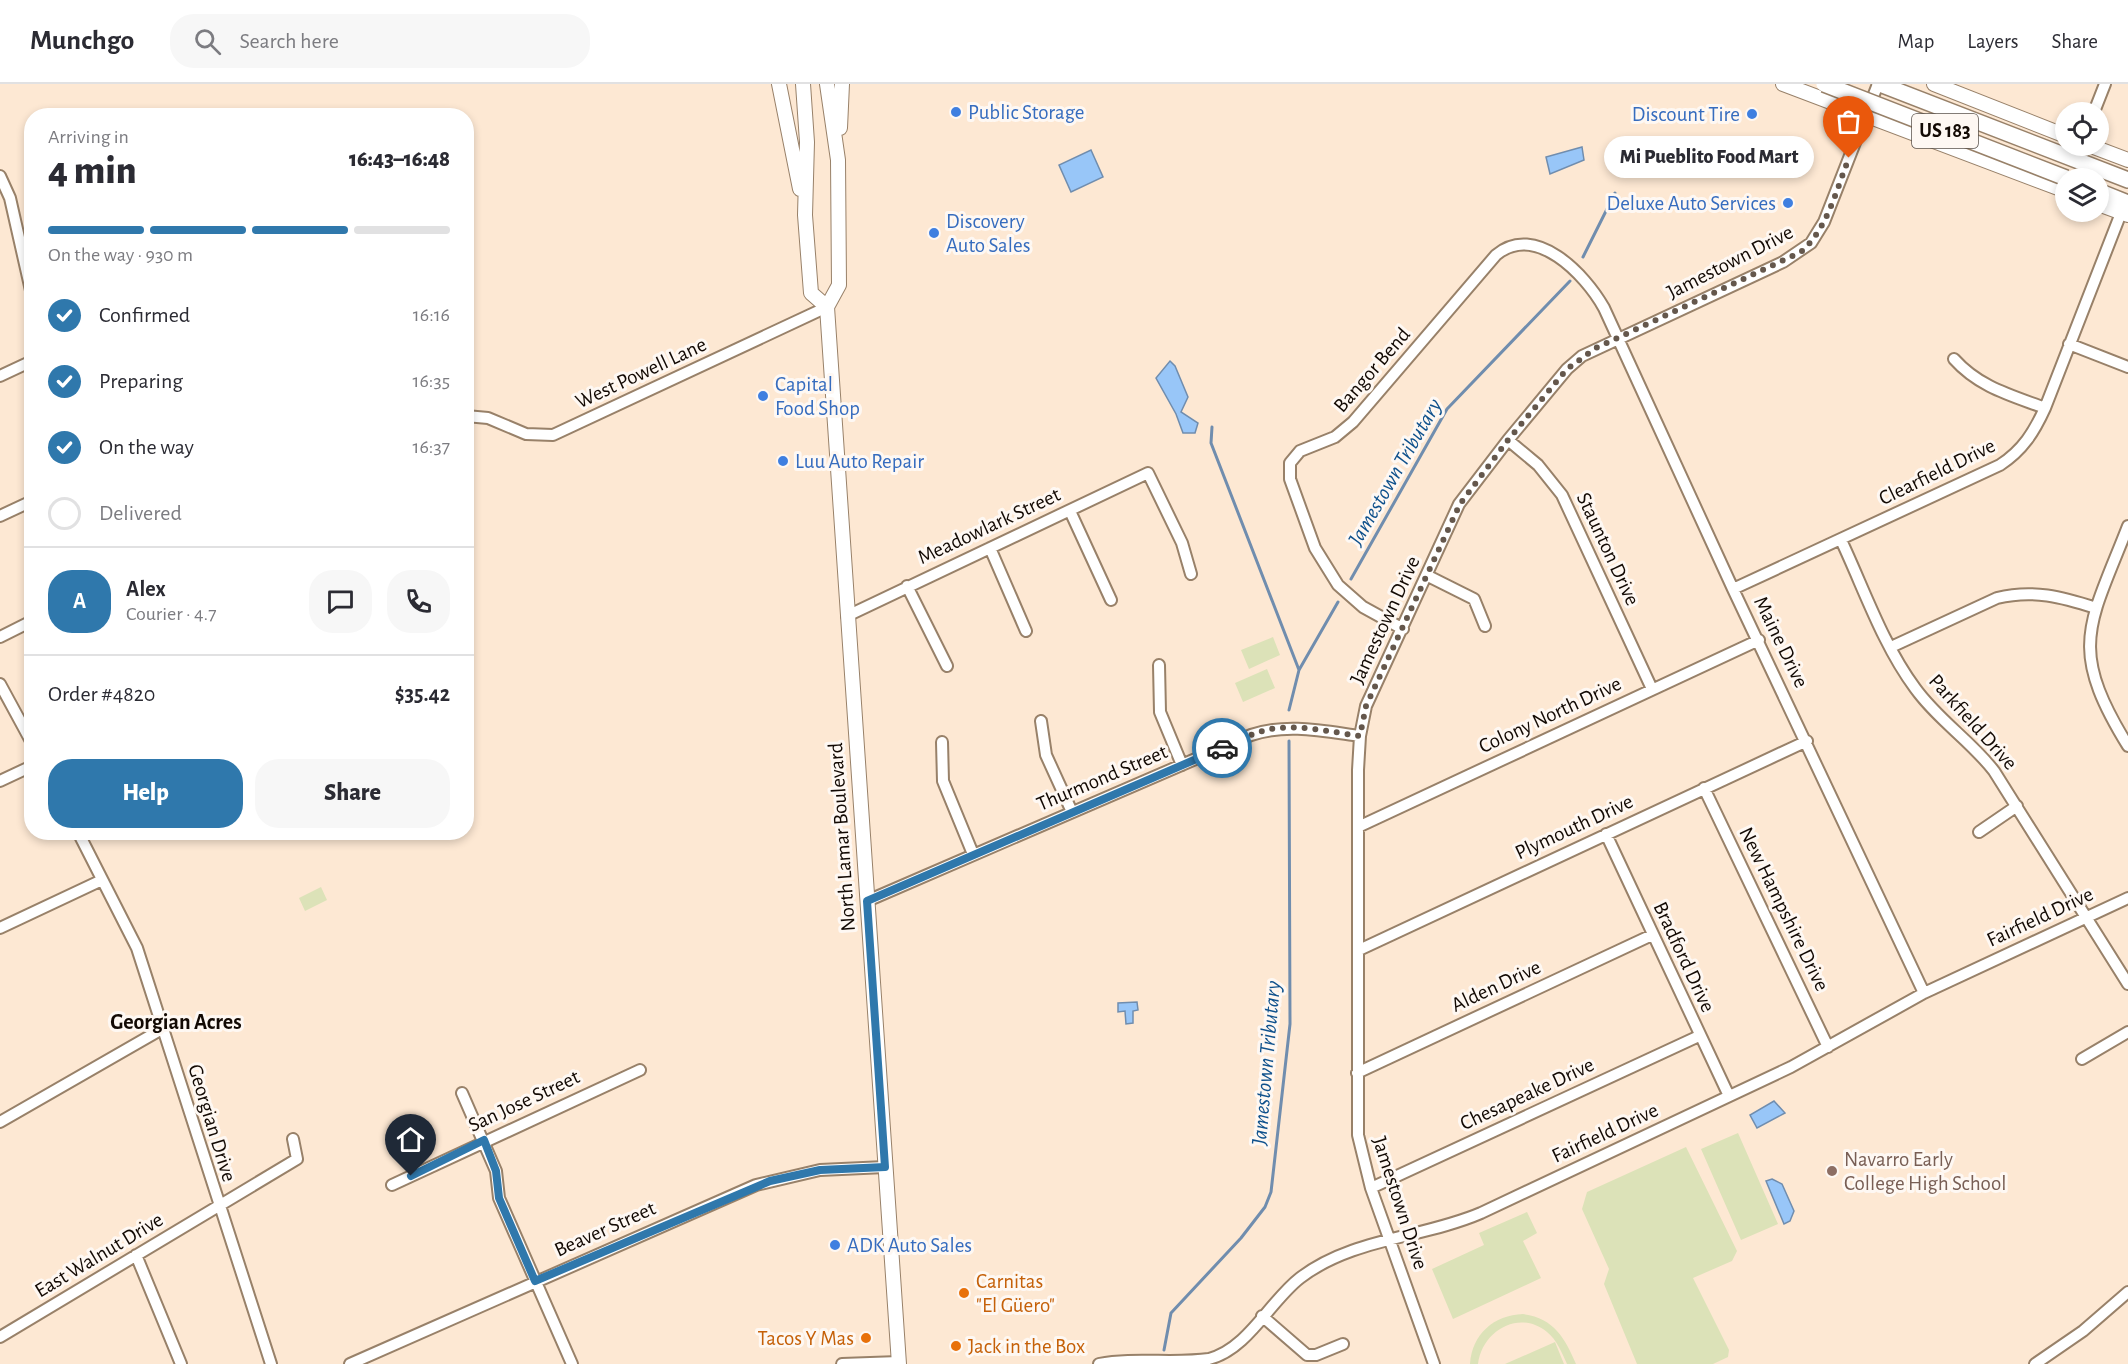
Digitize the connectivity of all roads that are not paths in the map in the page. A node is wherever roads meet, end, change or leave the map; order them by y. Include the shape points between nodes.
1 (779, 84) edge
2 (803, 84) edge
3 (827, 84) edge
4 (842, 84) edge
5 (1782, 84) edge
6 (1824, 84) edge
7 (1879, 84) edge
8 (1934, 84) edge
9 (2106, 84) edge
10 (1872, 100) junction
11 (2098, 102) edge
12 (1866, 114) junction
13 (1881, 120) junction
14 (2055, 132) edge
15 (2109, 153) edge
16 (838, 160) junction
17 (2128, 160) edge
18 (2055, 174) edge
19 (0, 176) edge
20 (2128, 180) edge
21 (2055, 187) edge
22 (2109, 198) edge
23 (2109, 206) edge
24 (2126, 210) edge
25 (806, 215) junction
26 (24, 260) edge
27 (827, 307) junction
28 (1604, 308) joint
29 (1619, 337) junction
30 (2070, 344) junction
31 (1954, 359) dead end
32 (24, 365) edge
33 (2128, 367) edge
34 (0, 376) edge
35 (2045, 408) junction
36 (474, 417) edge
37 (1508, 440) junction
38 (24, 505) edge
39 (1070, 511) junction
40 (0, 516) edge
41 (2128, 526) edge
42 (1841, 540) junction
43 (990, 548) junction
44 (1191, 574) dead end
45 (1428, 576) junction
46 (907, 586) junction
47 (1733, 589) junction
48 (1111, 600) dead end
49 (2096, 608) junction
50 (847, 616) junction
51 (24, 625) edge
52 (1485, 626) dead end
53 (1403, 629) junction
54 (1026, 631) dead end
55 (0, 637) edge
56 (1759, 640) junction
57 (1891, 647) junction
58 (1159, 665) dead end
59 (947, 666) dead end
60 (0, 684) edge
61 (1652, 689) junction
62 (1041, 721) dead end
63 (24, 728) edge
64 (1360, 736) junction
65 (1807, 741) junction
66 (942, 742) dead end
67 (2128, 746) edge
68 (1182, 765) junction
69 (24, 770) edge
70 (0, 781) edge
71 (1704, 788) junction
72 (2017, 806) junction
73 (1072, 812) junction
74 (1358, 827) junction
75 (1979, 832) dead end
76 (1606, 834) junction
77 (82, 840) edge
78 (973, 854) junction
79 (102, 880) junction
80 (2128, 898) edge
81 (867, 901) junction
82 (2086, 917) junction
83 (0, 928) edge
84 (1652, 935) junction
85 (1359, 950) junction
86 (2128, 984) edge
87 (1924, 993) junction
88 (162, 1029) junction
89 (2128, 1032) edge
90 (1699, 1036) junction
91 (1828, 1047) junction
92 (2082, 1059) dead end
93 (640, 1070) dead end
94 (1357, 1073) junction
95 (462, 1093) dead end
96 (1729, 1096) junction
97 (0, 1122) edge
98 (293, 1139) dead end
99 (484, 1140) junction
100 (885, 1167) junction
101 (392, 1185) dead end
102 (1371, 1188) junction
103 (218, 1207) junction
104 (1389, 1239) junction
105 (136, 1255) junction
106 (535, 1281) junction
107 (2128, 1292) edge
108 (1262, 1316) junction
109 (0, 1337) edge
110 (1343, 1344) dead end
111 (1211, 1361) edge
112 (899, 1363) edge
113 (181, 1364) edge
114 (271, 1364) edge
115 (350, 1364) edge
116 (572, 1364) edge
117 (842, 1364) edge
118 (1099, 1364) edge
119 (1434, 1364) edge
120 (2035, 1364) edge

1 - 25 main road
2 - 25 main road
3 - 16 main road, North Lamar Boulevard
4 - 16 main road
5 - 12 main road
6 - 18 highway, US 183, bridge
7 - 10 street, Jamestown Drive
7 - 20 highway, US 183
8 - 14 main road
9 - 11 street
10 - 12 street, Jamestown Drive
10 - 13 main road
12 - 13 main road
12 - 29 street, Jamestown Drive via 1824,222 1811,243 1783,262
13 - 21 main road
15 - 17 main road
16 - 27 main road, North Lamar Boulevard via 838,285
19 - 26 street via 10,198
22 - 24 highway
23 - 24 main road
24 - 30 street, Clearfield Drive
25 - 27 main road via 811,293
27 - 36 street, West Powell Lane via 554,435 526,434 488,418
27 - 50 main road, North Lamar Boulevard
28 - 29 street, Maine Drive
28 - 53 street, Bangor Bend via 1572,267 1536,247 1510,245 1489,263 1353,422 1335,437 1295,455 1290,463 1290,479 1315,548 1328,570 1338,585 1363,607
29 - 37 street, Jamestown Drive via 1582,356 1567,369
29 - 47 street, Maine Drive
30 - 33 street
30 - 35 street, Clearfield Drive
31 - 35 street via 1980,383
32 - 34 street
35 - 42 street, Clearfield Drive via 2029,439 2011,458
37 - 45 street, Jamestown Drive via 1460,504
37 - 61 street, Staunton Drive via 1538,465 1562,495
38 - 40 street
39 - 43 street, Meadowlark Street
39 - 44 street, Meadowlark Street via 1148,473 1182,543
39 - 48 street
41 - 49 street
42 - 47 street, Clearfield Drive
42 - 57 street, Parkfield Drive
43 - 46 street, Meadowlark Street
43 - 54 street
45 - 52 street via 1474,599
45 - 53 street, Jamestown Drive
46 - 50 street, Meadowlark Street
46 - 59 street
47 - 56 street, Maine Drive
49 - 57 street via 2051,595 2016,593
49 - 67 street via 2089,633 2090,666 2101,699
50 - 81 main road, North Lamar Boulevard
51 - 55 street
53 - 64 street, Jamestown Drive via 1366,706
56 - 61 street, Colony North Drive
56 - 65 street, Maine Drive
57 - 72 street, Parkfield Drive via 1920,694 1985,759
58 - 68 street via 1160,712
60 - 63 street
61 - 74 street, Colony North Drive
62 - 73 street via 1044,748
64 - 68 street, Thurmond Street via 1308,729 1267,730
64 - 74 street, Jamestown Drive
65 - 71 street, Plymouth Drive
65 - 87 street, Maine Drive
66 - 78 street via 943,781
68 - 73 street, Thurmond Street
69 - 70 street
71 - 76 street, Plymouth Drive
71 - 91 street, New Hampshire Drive
72 - 75 street
72 - 82 street, Parkfield Drive
73 - 78 street, Thurmond Street
74 - 85 street, Jamestown Drive
76 - 84 street, Bradford Drive
76 - 85 street, Plymouth Drive
77 - 79 street, Georgian Drive
78 - 81 street, Thurmond Street
79 - 83 street
79 - 88 street, Georgian Drive via 137,948
80 - 82 street, Fairfield Drive
81 - 100 main road, North Lamar Boulevard
82 - 86 street, Parkfield Drive
82 - 87 street, Fairfield Drive
84 - 90 street, Bradford Drive
84 - 94 street, Alden Drive
85 - 94 street, Jamestown Drive
87 - 91 street, Fairfield Drive
88 - 97 street
88 - 103 street, Georgian Drive
89 - 92 street
90 - 96 street, Bradford Drive
90 - 102 street, Chesapeake Drive
91 - 96 street, Fairfield Drive
93 - 99 street, San Jose Street
94 - 102 street, Jamestown Drive via 1358,1135
95 - 99 street
96 - 104 street, Fairfield Drive via 1466,1219
98 - 103 street, East Walnut Drive via 297,1159
99 - 101 street, San Jose Street
99 - 106 street via 496,1171 499,1198
100 - 106 street, Beaver Street via 820,1170 770,1181
100 - 112 main road, North Lamar Boulevard
102 - 104 street, Jamestown Drive
103 - 105 street, East Walnut Drive
103 - 114 street, Georgian Drive
104 - 108 street, Fairfield Drive via 1311,1270 1287,1288
104 - 119 street, Jamestown Drive
105 - 109 street, East Walnut Drive
105 - 113 street
106 - 115 street, Beaver Street
106 - 116 street
107 - 120 street via 2083,1331
108 - 110 street via 1307,1355
108 - 111 street, Fairfield Drive via 1238,1342
111 - 118 street, Fairfield Drive
112 - 117 street

